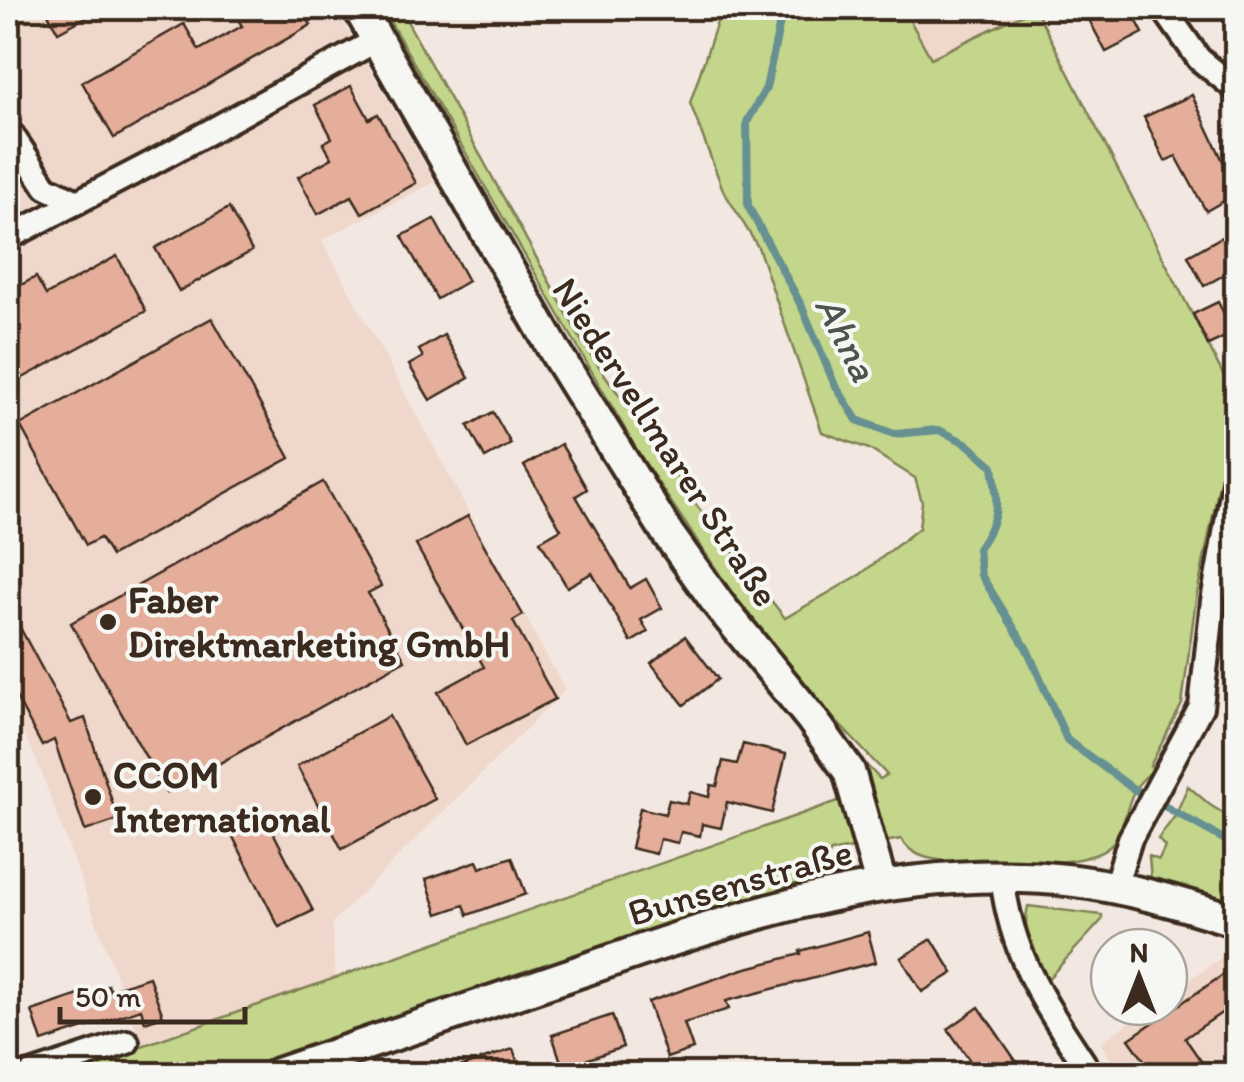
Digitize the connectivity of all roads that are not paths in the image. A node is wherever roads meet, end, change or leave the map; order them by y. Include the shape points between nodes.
1 (359, 8) edge
2 (1163, 8) edge
3 (377, 40) junction
4 (1236, 89) edge
5 (8, 136) edge
6 (78, 202) junction
7 (8, 238) edge
8 (1236, 472) edge
9 (1002, 877) junction
10 (881, 884) junction
11 (1115, 887) junction
12 (1236, 921) edge
13 (128, 1042) dead end
14 (31, 1074) edge
15 (278, 1074) edge
16 (1092, 1074) edge

1 - 3 main road, Niedervellmarer Straße
2 - 4 street via 1199,59
3 - 6 street
3 - 10 main road, Niedervellmarer Straße via 668,534 849,771
5 - 6 street via 46,186
6 - 7 street
8 - 11 street via 1201,707 1136,827
9 - 10 main road, Bunsenstraße
9 - 11 main road, Bunsenstraße
9 - 16 street via 1020,957
10 - 15 main road, Bunsenstraße via 732,919
11 - 12 main road, Bunsenstraße
13 - 14 street

